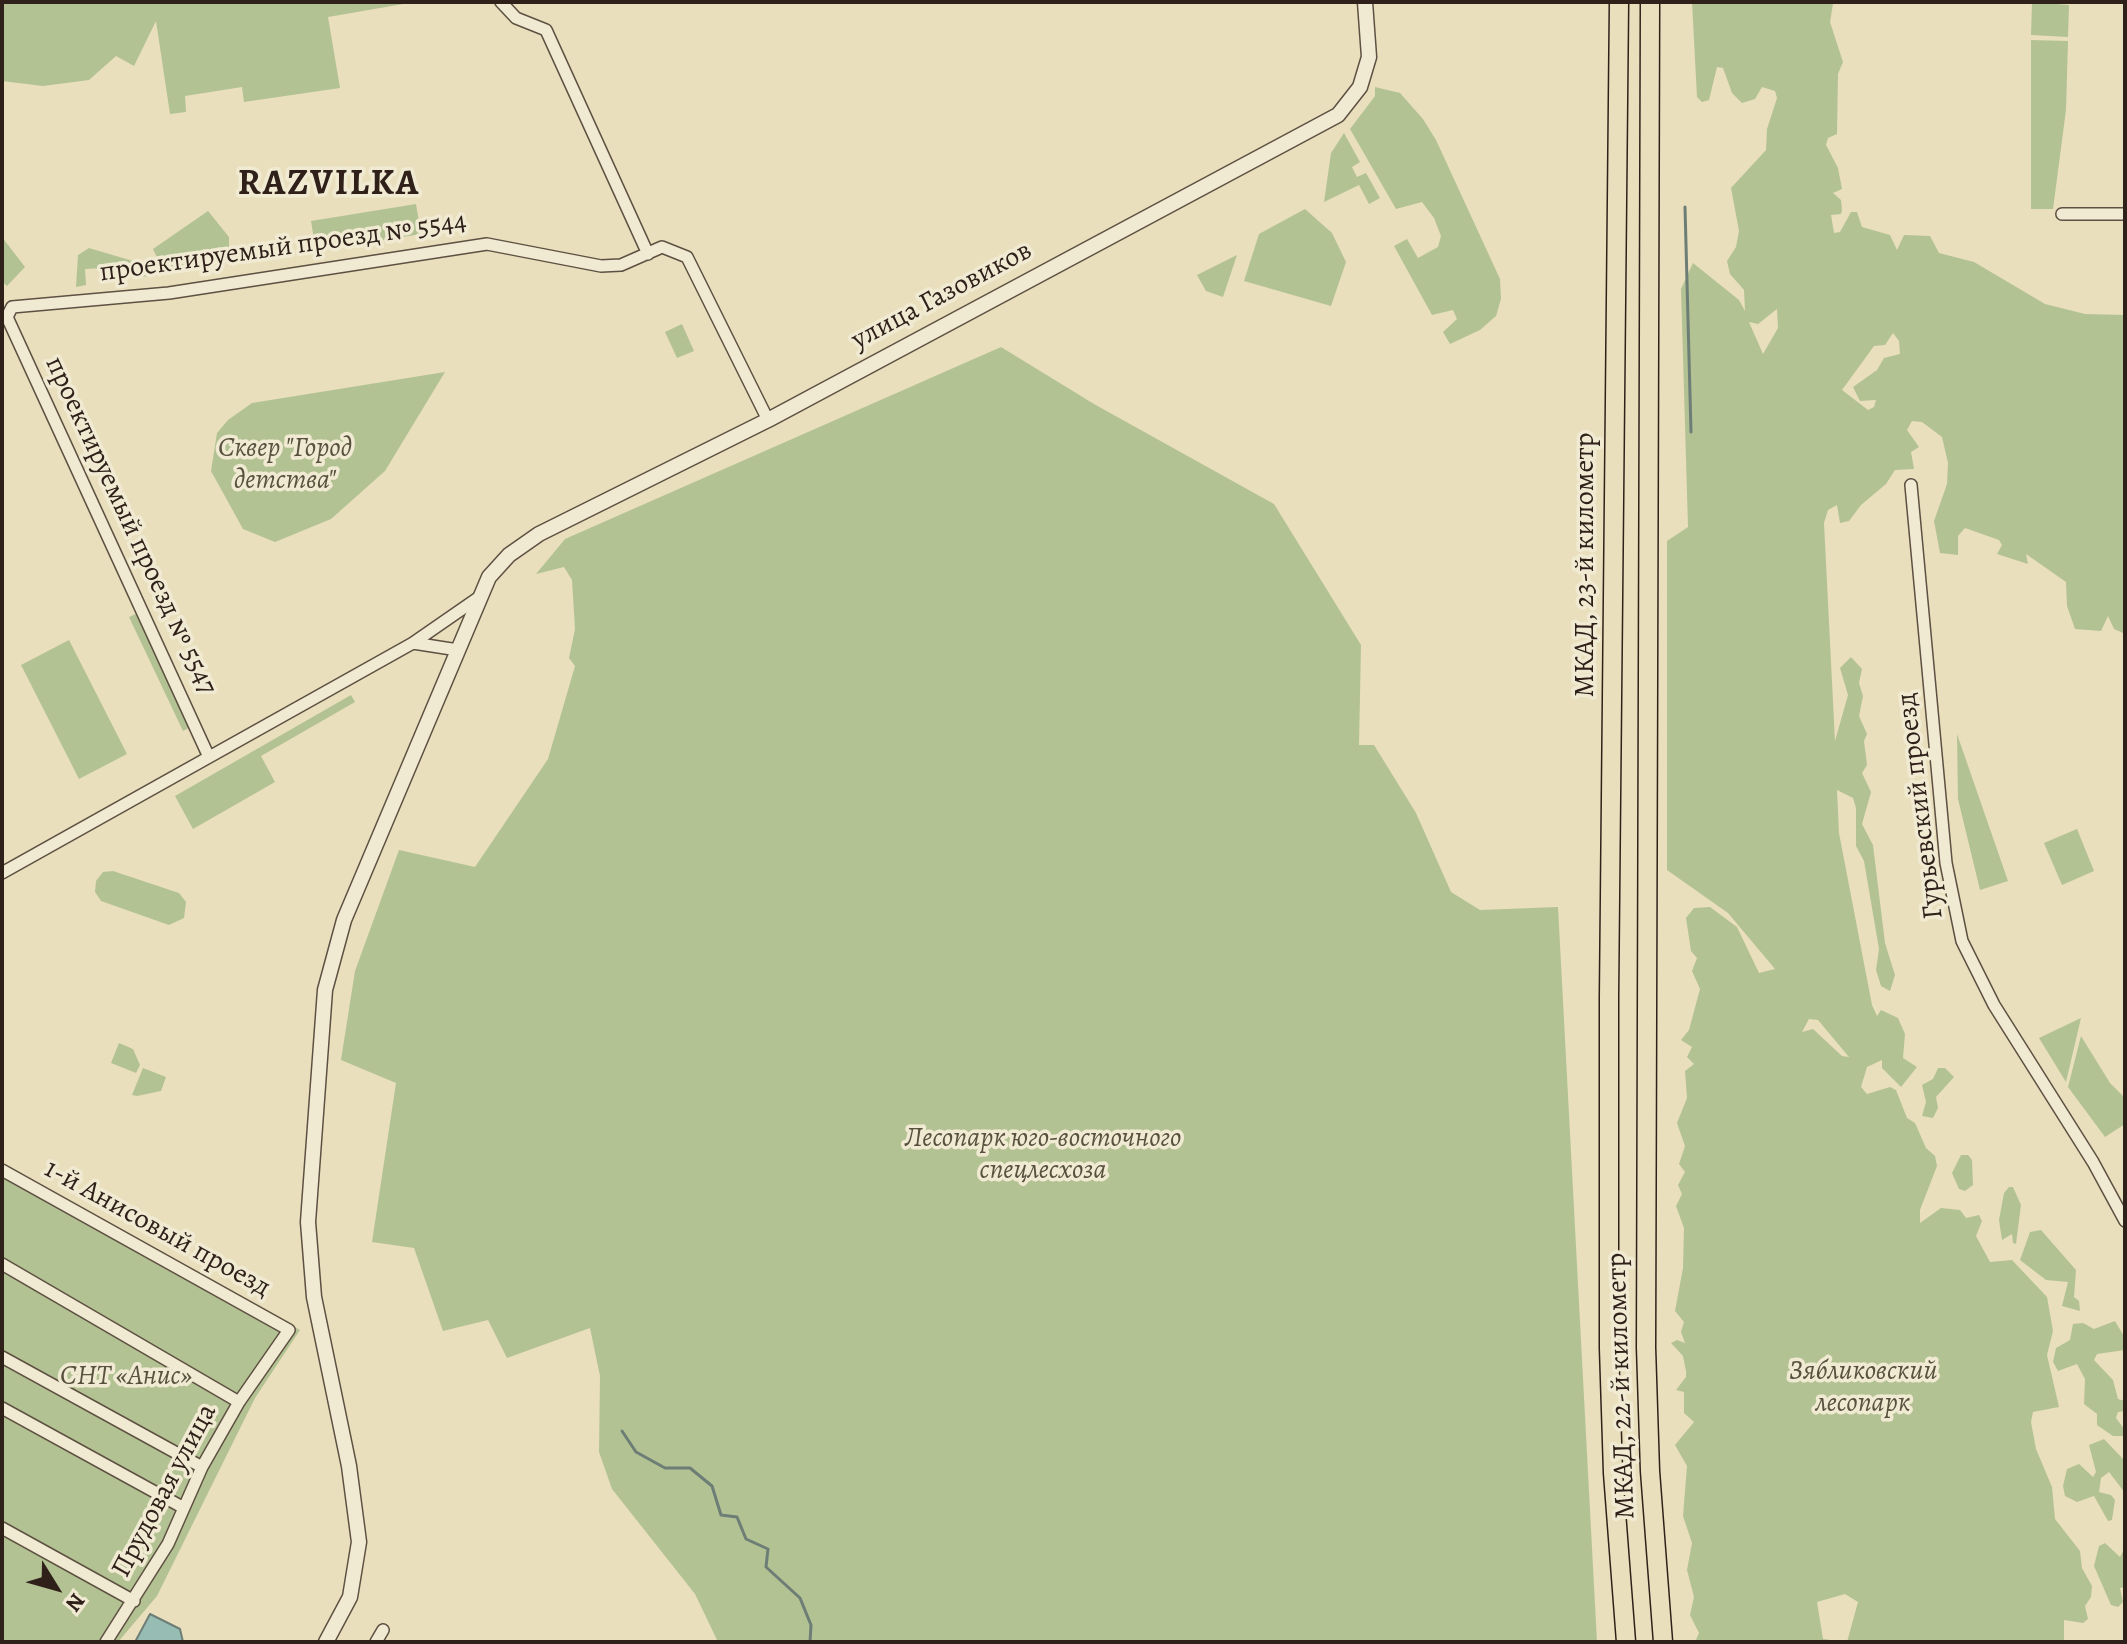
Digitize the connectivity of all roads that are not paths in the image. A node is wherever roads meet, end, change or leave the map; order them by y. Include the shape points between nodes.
1 (501, 2) edge
2 (1365, 2) edge
3 (1650, 2) edge
4 (1619, 3) edge
5 (2062, 214) dead end
6 (2125, 214) edge
7 (648, 254) junction
8 (7, 317) joint
9 (768, 420) junction
10 (1911, 485) dead end
11 (478, 598) junction
12 (413, 643) junction
13 (458, 650) junction
14 (208, 755) junction
15 (2, 873) edge
16 (1609, 1129) joint
17 (2, 1170) edge
18 (2125, 1221) edge
19 (2, 1264) edge
20 (289, 1330) joint
21 (2, 1357) edge
22 (239, 1402) junction
23 (2, 1408) edge
24 (202, 1467) junction
25 (184, 1508) junction
26 (2, 1528) edge
27 (134, 1601) junction
28 (383, 1630) dead end
29 (106, 1642) edge
30 (326, 1642) edge
31 (376, 1642) edge
32 (1626, 1642) edge
33 (1663, 1642) edge

1 - 7 street via 516,18 546,30
2 - 9 street, улица Газовиков via 1369,57 1360,87 1338,115
3 - 33 highway, МКАД, 22-й километр via 1646,1129 1650,1471
4 - 16 highway, МКАД, 23-й километр
5 - 6 street
7 - 8 street, проектируемый проезд № 5544 via 601,266 487,244 169,293 25,304 12,307
7 - 9 street, проектируемый проезд № 5544 via 662,247 687,257
8 - 14 street, проектируемый проезд № 5547
9 - 11 street, улица Газовиков via 539,534 509,555
10 - 18 street, Гурьевский проезд via 1946,863 1962,941 1994,1005
11 - 12 street
11 - 13 street, улица Газовиков
12 - 13 street
12 - 14 street
13 - 30 street, улица Газовиков via 344,920 325,990 308,1222 314,1297 359,1542 350,1597
14 - 15 street
16 - 32 highway, МКАД, 22-й километр via 1613,1457
17 - 20 street, 1-й Анисовый проезд
19 - 22 street
20 - 22 street, Прудовая улица
21 - 24 street
22 - 24 street, Прудовая улица
23 - 25 street
24 - 25 street, Прудовая улица
25 - 27 street, Прудовая улица
26 - 27 street
27 - 29 street, Прудовая улица
28 - 31 street

